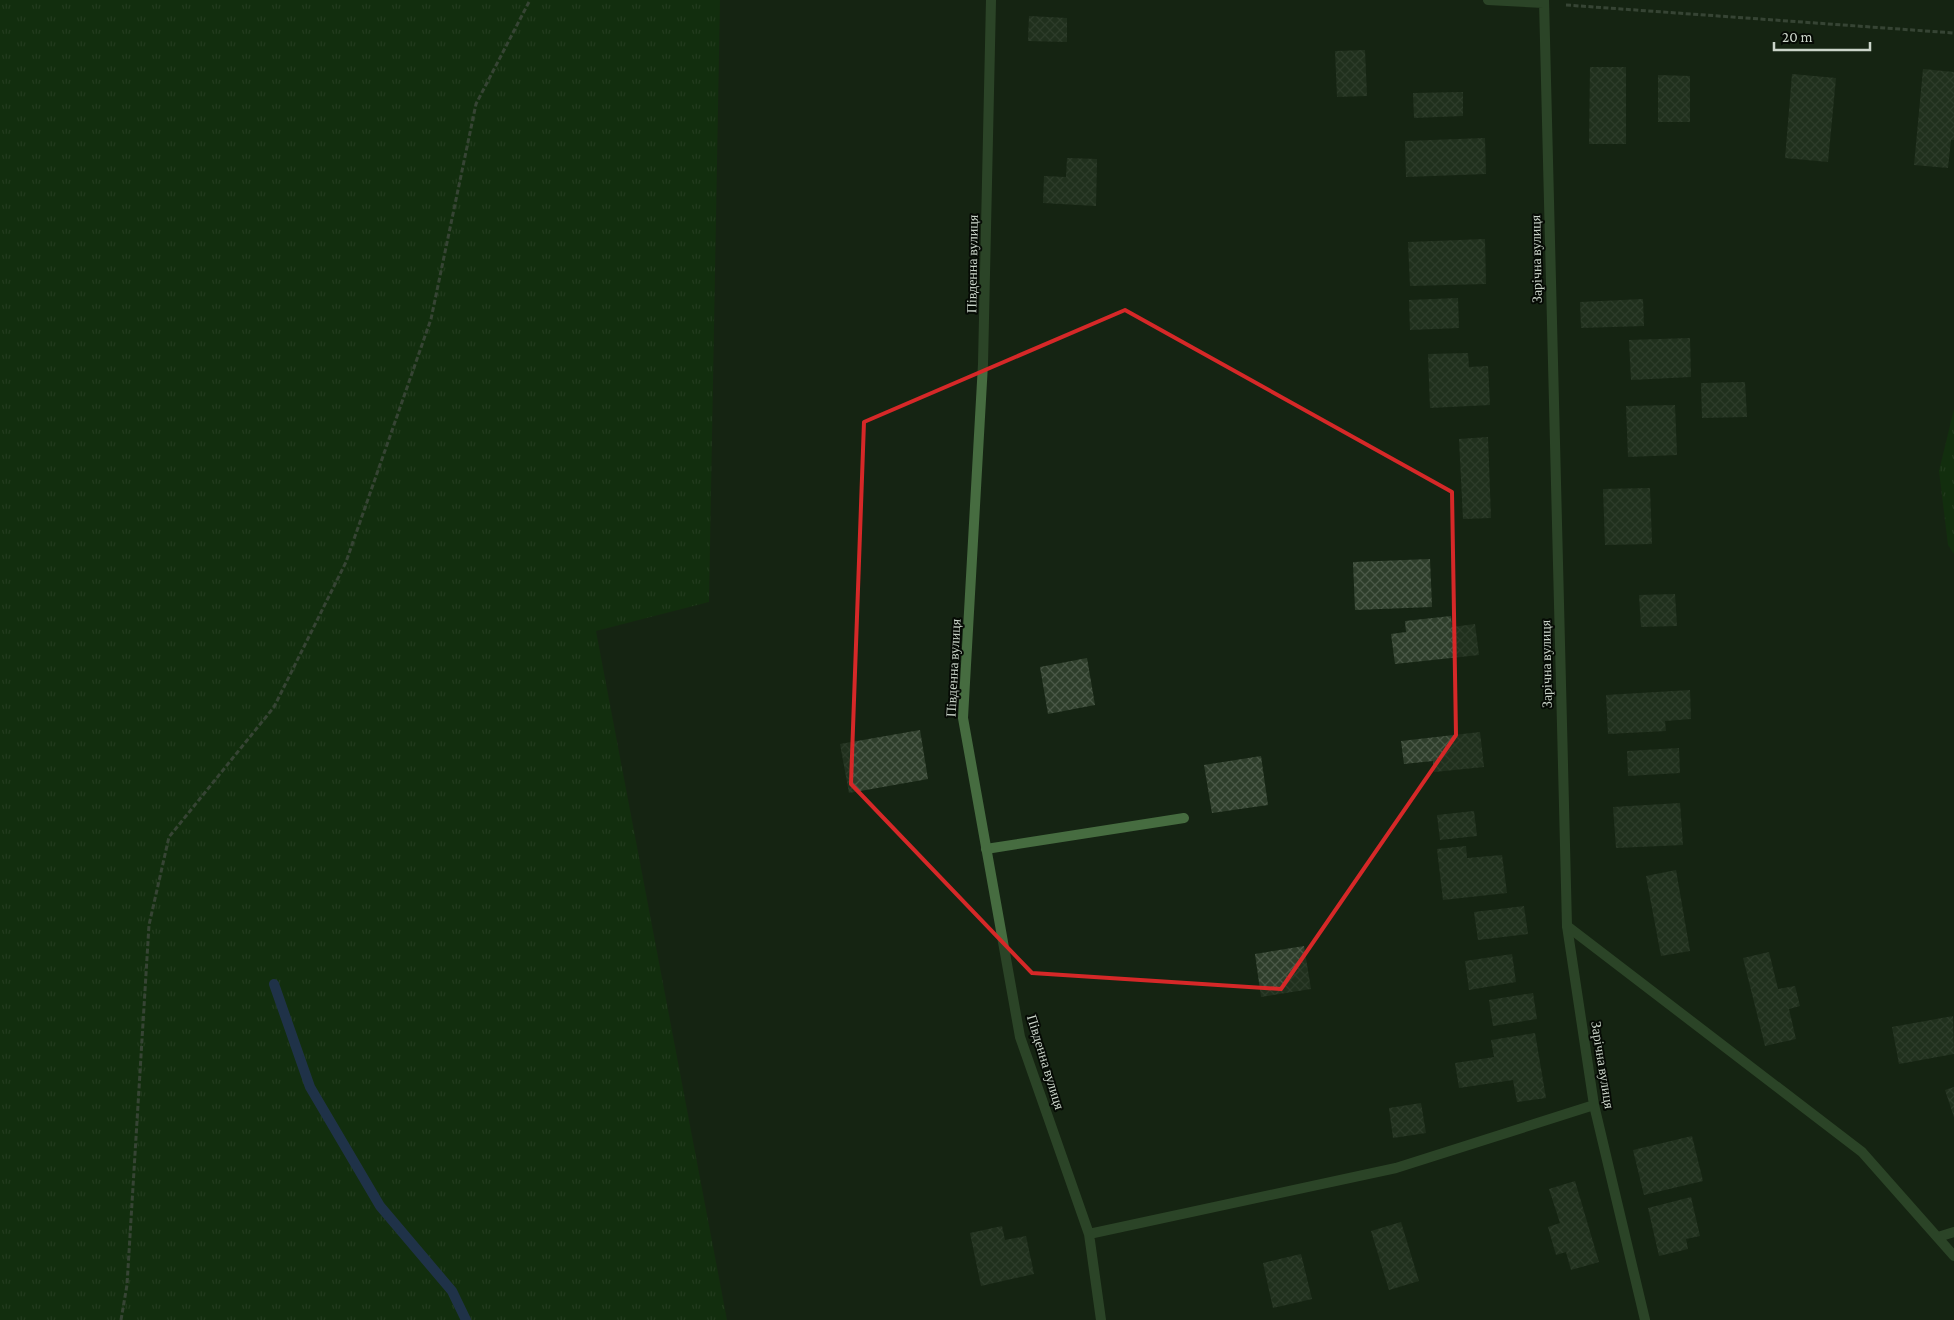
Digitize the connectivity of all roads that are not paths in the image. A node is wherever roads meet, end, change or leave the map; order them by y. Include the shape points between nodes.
1 (991, 0) edge
2 (1488, 0) edge
3 (1544, 2) edge
4 (1184, 818) dead end
5 (986, 850) junction
6 (1567, 926) junction
7 (1594, 1105) junction
8 (1954, 1232) edge
9 (1089, 1234) junction
10 (1938, 1237) junction
11 (1954, 1256) edge
12 (1101, 1320) edge
13 (1645, 1320) edge

1 - 5 street, Південна вулиця via 984,364 963,718
2 - 3 street
3 - 6 street, Зарічна вулиця
4 - 5 street
5 - 9 street, Південна вулиця via 1020,1037
6 - 7 street, Зарічна вулиця
6 - 10 street via 1862,1152
7 - 9 street via 1396,1168
7 - 13 street, Зарічна вулиця
8 - 10 street
9 - 12 street, Південна вулиця
10 - 11 street

